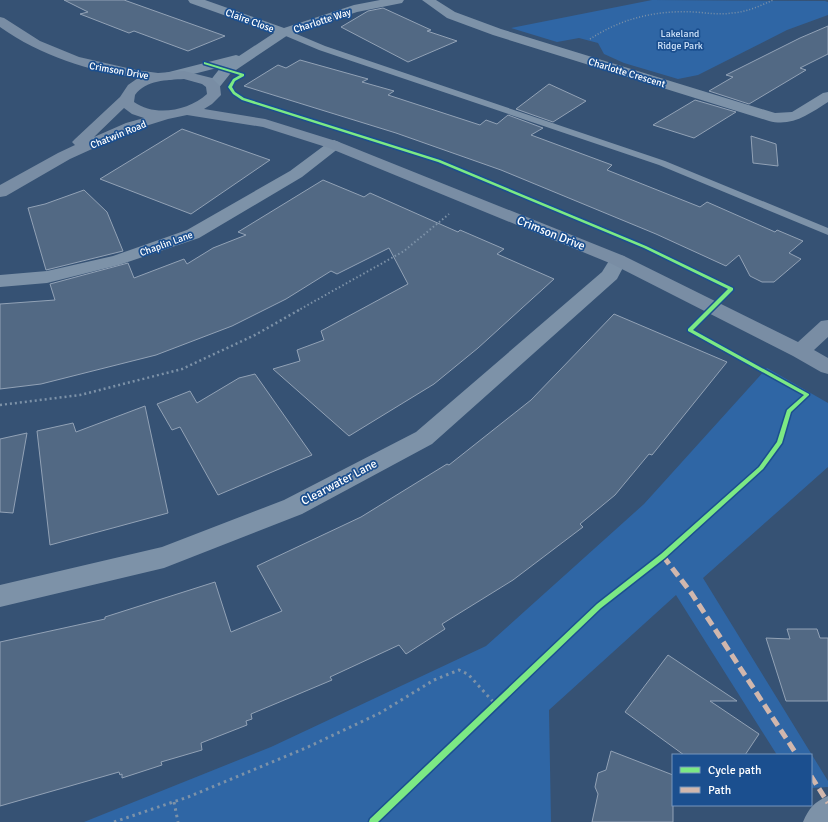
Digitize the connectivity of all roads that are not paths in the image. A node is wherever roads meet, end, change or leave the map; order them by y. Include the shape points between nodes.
1 (194, 0) edge
2 (398, 0) edge
3 (428, 0) edge
4 (0, 21) edge
5 (284, 32) junction
6 (253, 54) junction
7 (78, 62) junction
8 (165, 76) junction
9 (214, 87) junction
10 (828, 96) edge
11 (127, 97) junction
12 (189, 111) junction
13 (172, 114) junction
14 (265, 123) junction
15 (334, 145) junction
16 (64, 156) junction
17 (0, 192) edge
18 (828, 232) edge
19 (618, 260) junction
20 (0, 281) edge
21 (828, 326) edge
22 (800, 351) junction
23 (828, 367) edge
24 (0, 596) edge
25 (828, 812) edge
26 (819, 822) edge

1 - 5 street, Claire Close
2 - 5 street, Charlotte Way via 354,9
3 - 10 street, Charlotte Crescent via 451,15 497,32 774,118 796,116
4 - 7 street, Crimson Drive via 16,34 42,48
5 - 6 street, Charlotte Way
5 - 18 lane via 322,48 662,163
6 - 8 street
6 - 9 street via 225,71
7 - 8 street, Crimson Drive via 121,72
7 - 11 street, Crimson Drive via 116,84
8 - 9 street, Crimson Drive via 197,77
8 - 11 street, Chatwin Road via 138,84
9 - 12 street via 214,95 209,101
9 - 14 street, Crimson Drive via 226,100
11 - 13 street, Crimson Drive via 129,105 136,110
11 - 16 street, Chatwin Road
12 - 13 street
12 - 14 street, Crimson Drive
13 - 16 street, Chatwin Road via 131,126
14 - 15 street, Crimson Drive
15 - 19 street, Crimson Drive
15 - 20 street, Chaplin Lane via 296,174 193,234 119,260 47,277
16 - 17 street, Chatwin Road
19 - 22 street, Crimson Drive
19 - 24 street, Clearwater Lane via 610,275 424,438 293,507 164,557
21 - 22 street
22 - 23 street, Crimson Drive
25 - 26 street

